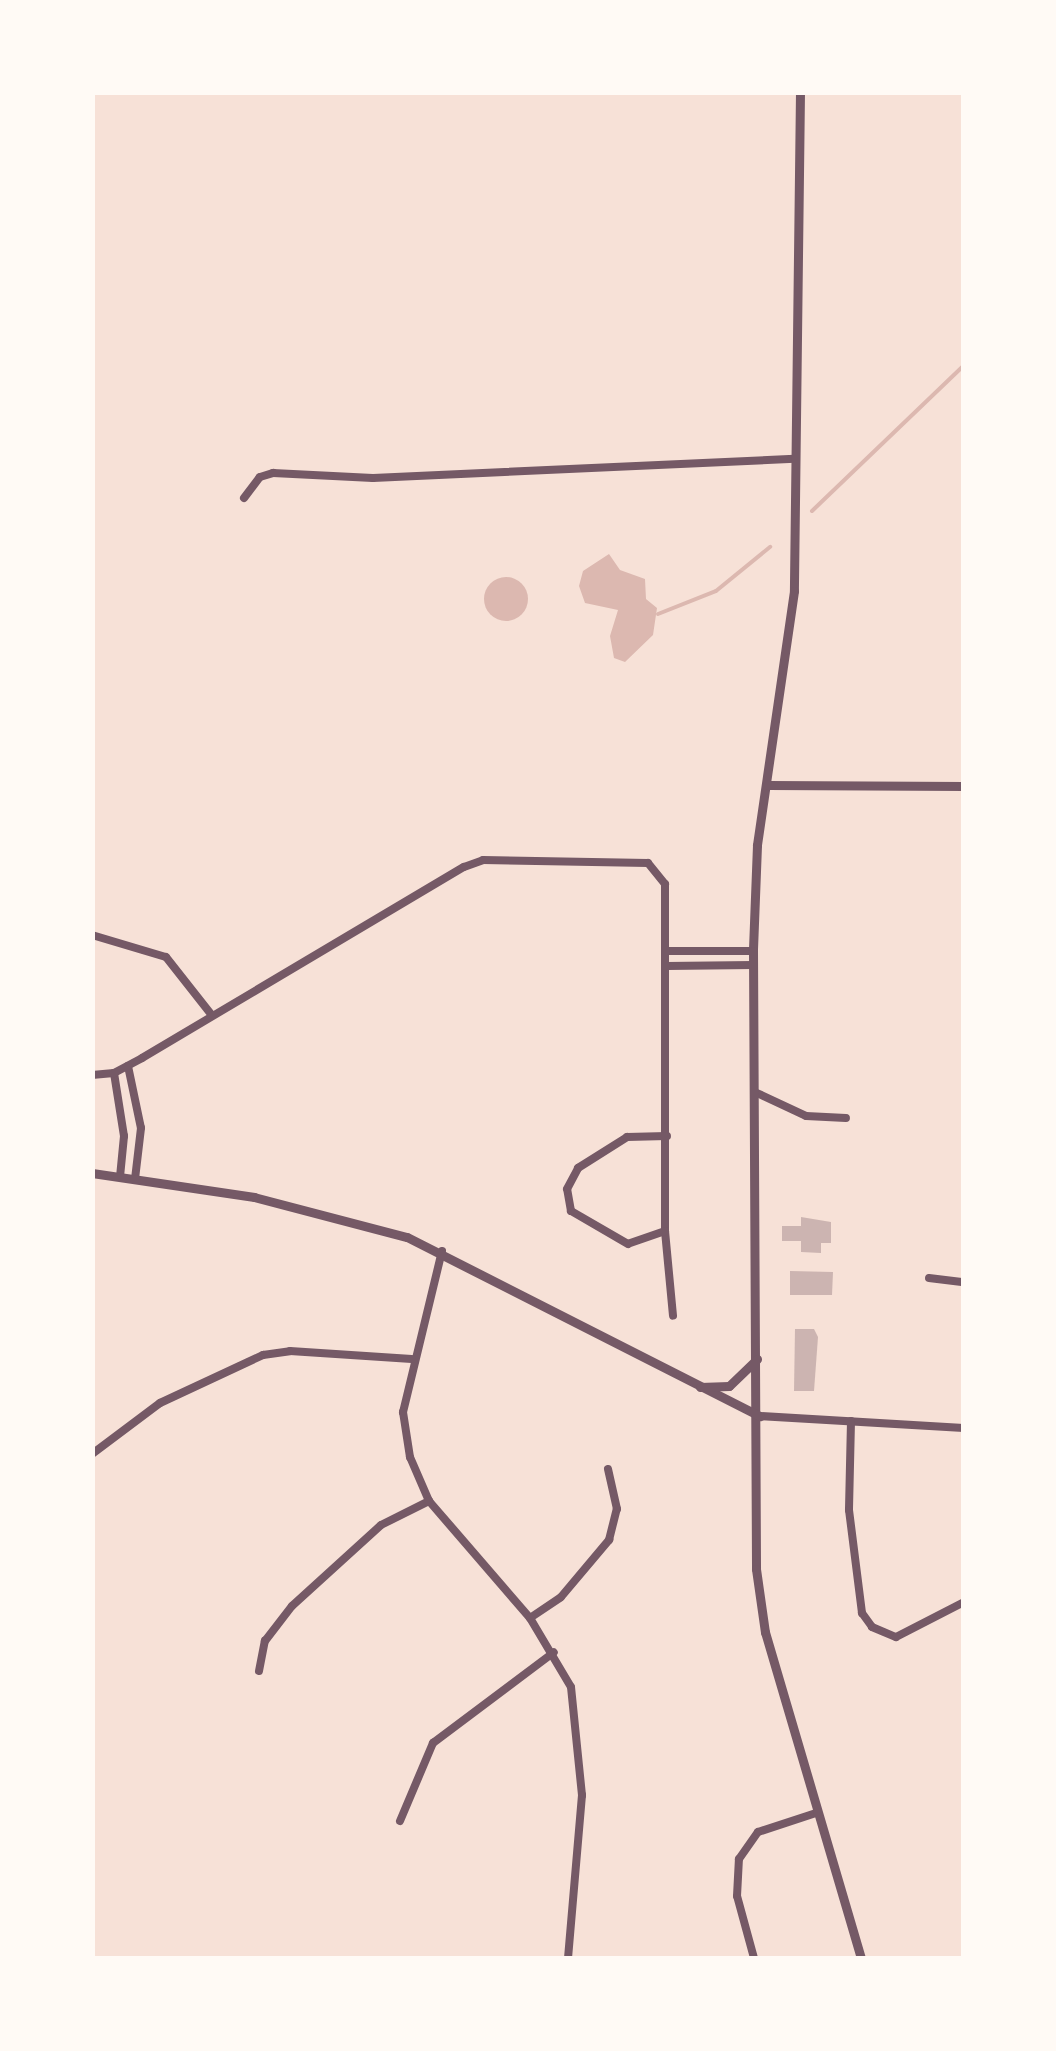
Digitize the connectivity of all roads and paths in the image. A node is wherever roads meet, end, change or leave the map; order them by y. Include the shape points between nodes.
1 (800, 92) edge
2 (795, 460) junction
3 (244, 498) dead end
4 (768, 786) junction
5 (964, 786) edge
6 (92, 935) edge
7 (753, 950) junction
8 (667, 952) junction
9 (754, 964) junction
10 (667, 966) junction
11 (210, 1013) junction
12 (128, 1066) junction
13 (114, 1073) junction
14 (92, 1074) edge
15 (757, 1093) junction
16 (846, 1118) dead end
17 (667, 1136) junction
18 (92, 1172) edge
19 (120, 1176) junction
20 (136, 1179) junction
21 (666, 1231) junction
22 (442, 1252) junction
23 (928, 1278) dead end
24 (964, 1282) edge
25 (673, 1316) dead end
26 (759, 1354) junction
27 (412, 1359) junction
28 (692, 1386) junction
29 (760, 1416) junction
30 (851, 1421) junction
31 (964, 1428) edge
32 (92, 1454) edge
33 (608, 1469) dead end
34 (429, 1501) junction
35 (964, 1602) edge
36 (530, 1618) junction
37 (554, 1652) junction
38 (259, 1671) dead end
39 (816, 1813) junction
40 (400, 1822) dead end
41 (568, 1958) edge
42 (754, 1958) edge
43 (861, 1958) edge

1 - 2 street
2 - 3 street via 373,478 273,473 260,477
2 - 4 street via 794,590
4 - 5 street
4 - 7 street
6 - 11 street via 166,957
7 - 8 street
7 - 9 street
8 - 10 street
8 - 11 street via 666,884 655,866 638,859 483,860
9 - 10 street
9 - 15 street
10 - 17 street
11 - 12 street
12 - 13 street
12 - 20 street via 140,1128
13 - 14 street
13 - 19 street via 124,1136
15 - 16 street via 806,1116
15 - 26 street
17 - 21 street
17 - 21 street via 627,1138 578,1168 567,1189 572,1212 628,1244
18 - 19 street
19 - 20 street
20 - 22 street via 315,1210
21 - 25 street
22 - 27 street
22 - 28 street
23 - 24 street
26 - 28 street via 729,1386
26 - 29 street
27 - 32 street via 262,1355 160,1403
27 - 34 street via 403,1412 410,1457
28 - 29 street
29 - 30 street
29 - 39 street via 760,1602
30 - 31 street
30 - 35 street via 849,1510 862,1613 886,1634 903,1636
33 - 36 street via 617,1509 609,1540 561,1597
34 - 36 street
34 - 38 street via 381,1524 304,1594 264,1641
36 - 37 street
37 - 40 street via 433,1742
37 - 41 street via 571,1687 581,1740
39 - 42 street via 758,1832 746,1843 735,1882
39 - 43 street

